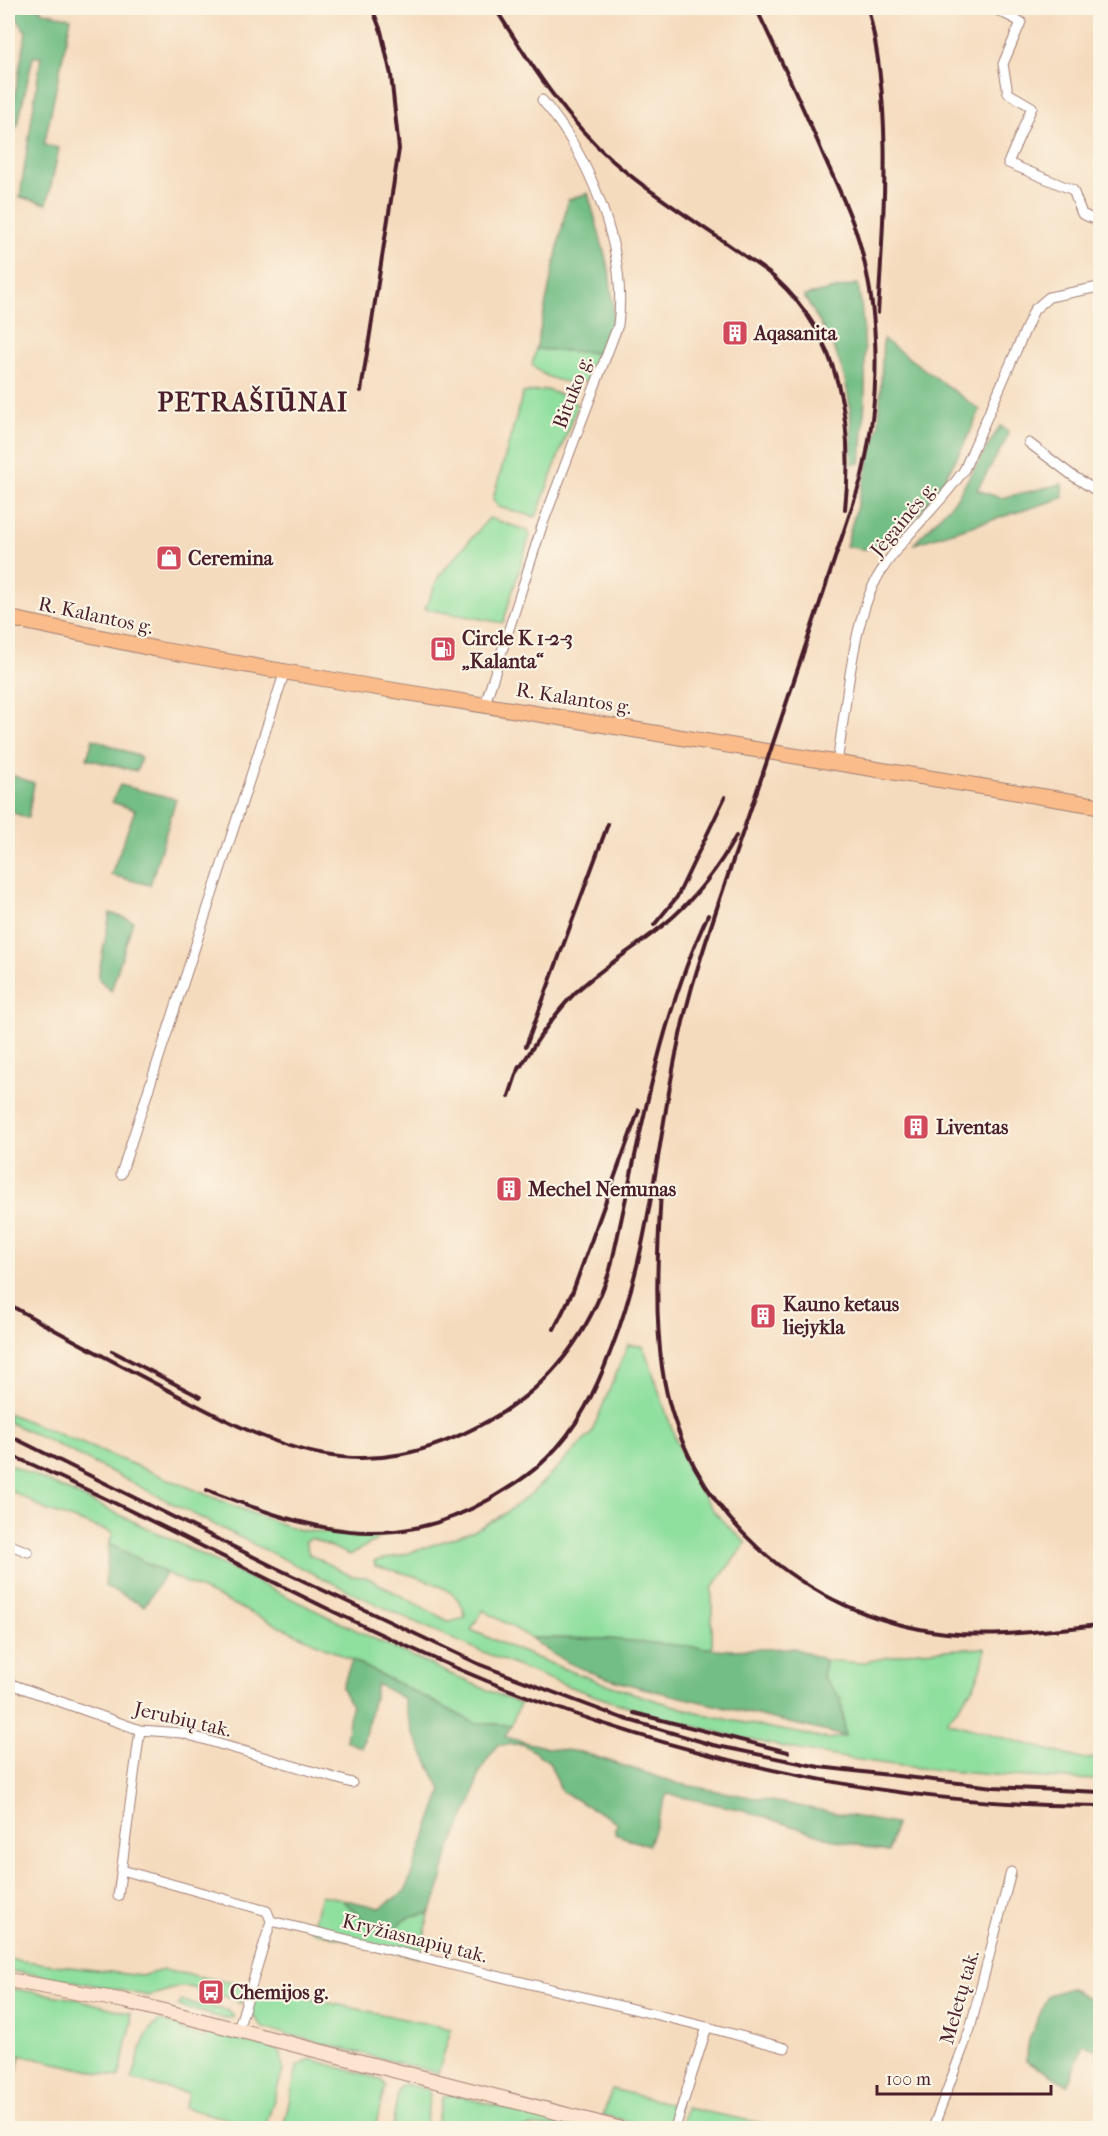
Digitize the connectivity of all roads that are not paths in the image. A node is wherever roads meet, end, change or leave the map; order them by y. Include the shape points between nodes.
1 (993, 8) edge
2 (542, 100) dead end
3 (1101, 222) edge
4 (1101, 283) edge
5 (1029, 443) dead end
6 (1101, 493) edge
7 (8, 618) edge
8 (285, 671) junction
9 (485, 704) junction
10 (837, 762) junction
11 (1101, 806) edge
12 (121, 1174) dead end
13 (8, 1544) edge
14 (28, 1552) dead end
15 (8, 1683) edge
16 (140, 1730) junction
17 (352, 1783) dead end
18 (122, 1870) junction
19 (1011, 1872) dead end
20 (118, 1896) dead end
21 (272, 1921) junction
22 (8, 1980) edge
23 (707, 2027) junction
24 (238, 2030) junction
25 (785, 2048) dead end
26 (618, 2128) edge
27 (675, 2128) edge
28 (933, 2128) edge

1 - 3 street via 1021,22 1003,64 1008,93 1032,106 1008,164 1073,190 1082,214
2 - 9 street, Bituko g. via 556,117 598,197 616,267 620,306 618,325 542,526
4 - 10 street, Jėgainės g. via 1099,287 1049,297 1034,310 964,470 952,489 895,551 867,599
5 - 6 street
7 - 8 main road, R. Kalantos g.
8 - 9 main road, R. Kalantos g.
8 - 12 street
9 - 10 main road, R. Kalantos g.
10 - 11 main road, R. Kalantos g.
13 - 14 street
15 - 16 street, Jerubių tak.
16 - 17 street, Jerubių tak. via 182,1733
16 - 18 street
18 - 20 street
18 - 21 street, Kryžiasnapių tak. via 267,1911
19 - 28 street, Meletų tak. via 970,2029
21 - 23 street, Kryžiasnapių tak.
21 - 24 street
22 - 24 main road via 124,2001
23 - 25 street, Kryžiasnapių tak.
23 - 27 street
24 - 26 main road

